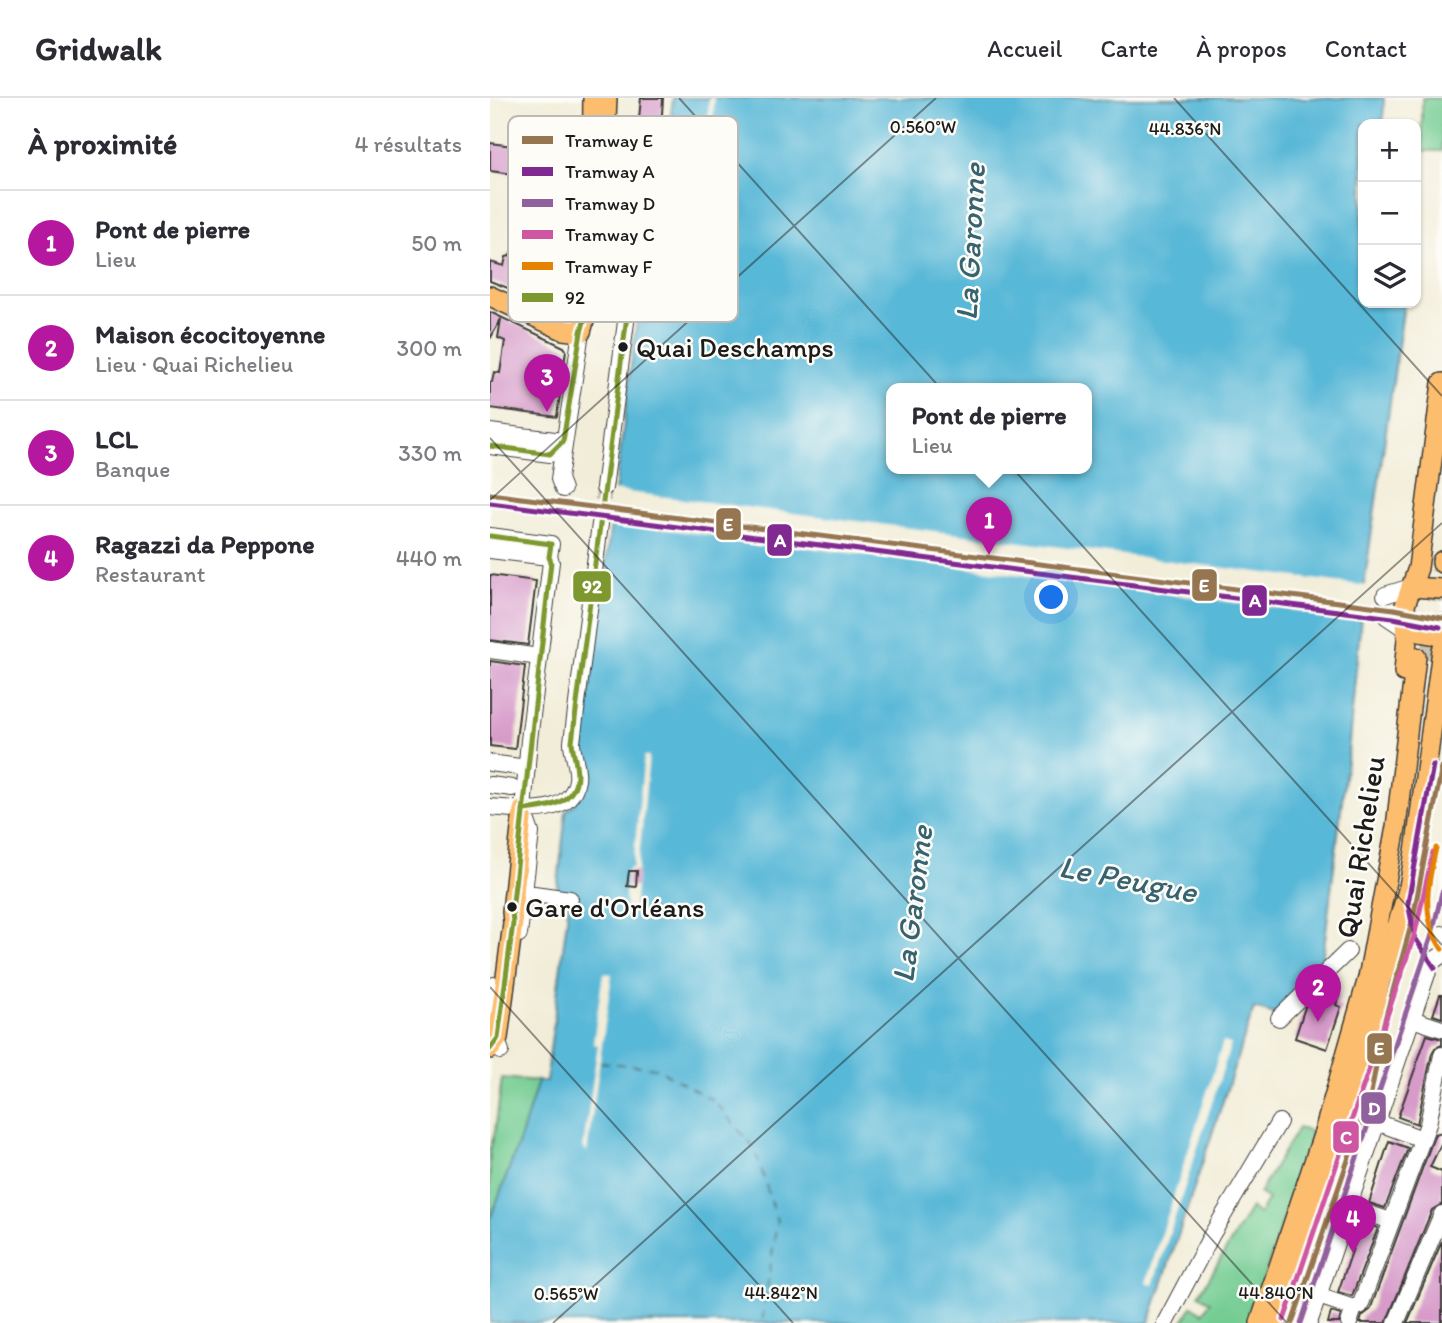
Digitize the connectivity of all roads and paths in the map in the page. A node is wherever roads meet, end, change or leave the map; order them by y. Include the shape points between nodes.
1 (593, 98) edge
2 (607, 98) edge
3 (593, 116) edge
4 (605, 116) edge
5 (490, 296) edge
6 (508, 304) edge
7 (547, 322) edge
8 (574, 322) edge
9 (584, 322) edge
10 (626, 322) edge
11 (581, 332) junction
12 (1442, 383) edge
13 (490, 432) edge
14 (563, 442) junction
15 (490, 446) edge
16 (1442, 461) edge
17 (604, 488) tunnel mouth
18 (563, 489) dead end
19 (600, 524) tunnel mouth
20 (490, 536) edge
21 (490, 550) edge
22 (549, 557) junction
23 (1438, 562) edge
24 (1411, 587) junction
25 (1442, 589) edge
26 (1385, 595) dead end
27 (1386, 616) dead end
28 (1407, 630) junction
29 (1442, 636) edge
30 (490, 650) edge
31 (1429, 655) edge
32 (539, 657) junction
33 (490, 763) edge
34 (527, 768) junction
35 (490, 785) edge
36 (512, 788) dead end
37 (490, 807) edge
38 (523, 810) junction
39 (524, 895) junction
40 (570, 898) dead end
41 (1442, 934) edge
42 (1442, 940) edge
43 (1348, 951) dead end
44 (1442, 955) edge
45 (1375, 979) junction
46 (494, 985) junction
47 (490, 1008) edge
48 (1279, 1018) dead end
49 (1412, 1019) junction
50 (1442, 1029) edge
51 (496, 1045) edge
52 (1442, 1055) edge
53 (1334, 1103) junction
54 (1279, 1122) dead end
55 (1378, 1122) junction
56 (1431, 1131) edge
57 (1349, 1207) junction
58 (1391, 1221) junction
59 (1440, 1222) edge
60 (1318, 1296) junction
61 (1352, 1316) edge
62 (1165, 1323) edge
63 (1260, 1323) edge
64 (1277, 1323) edge
65 (1309, 1323) edge
66 (1396, 1323) edge

1 - 3 main road
2 - 4 main road
5 - 6 main road
7 - 11 main road
8 - 11 street
9 - 11 main road
10 - 17 street
11 - 14 street
12 - 24 main road via 1418,568
13 - 14 street
14 - 15 street via 550,454
14 - 18 street via 559,479
16 - 23 main road
19 - 38 street via 572,742 575,787 554,806
20 - 22 street via 551,544
21 - 22 street
22 - 32 street
24 - 25 main road
24 - 26 street
24 - 28 main road via 1404,611
27 - 28 street
28 - 29 main road
28 - 45 main road via 1374,897
30 - 32 street
31 - 45 main road, Quai Richelieu via 1396,827
31 - 45 main road via 1415,856 1409,887
32 - 34 street
33 - 34 street
34 - 38 street
35 - 36 street
37 - 38 street
38 - 39 street via 531,833
38 - 46 main road via 512,831
38 - 51 main road
39 - 40 street
39 - 51 street via 509,1016
41 - 42 street
43 - 48 street
44 - 49 street via 1427,974
45 - 53 main road, Quai Richelieu
46 - 47 main road
46 - 51 street
49 - 50 street
49 - 55 street
52 - 56 street
53 - 55 street
53 - 63 main road, Quai Richelieu
53 - 64 main road, Quai Richelieu
54 - 62 street
55 - 56 street
55 - 57 street
56 - 58 street
57 - 58 street
57 - 60 street
58 - 61 street via 1360,1306
59 - 66 street
60 - 61 street
60 - 65 street

